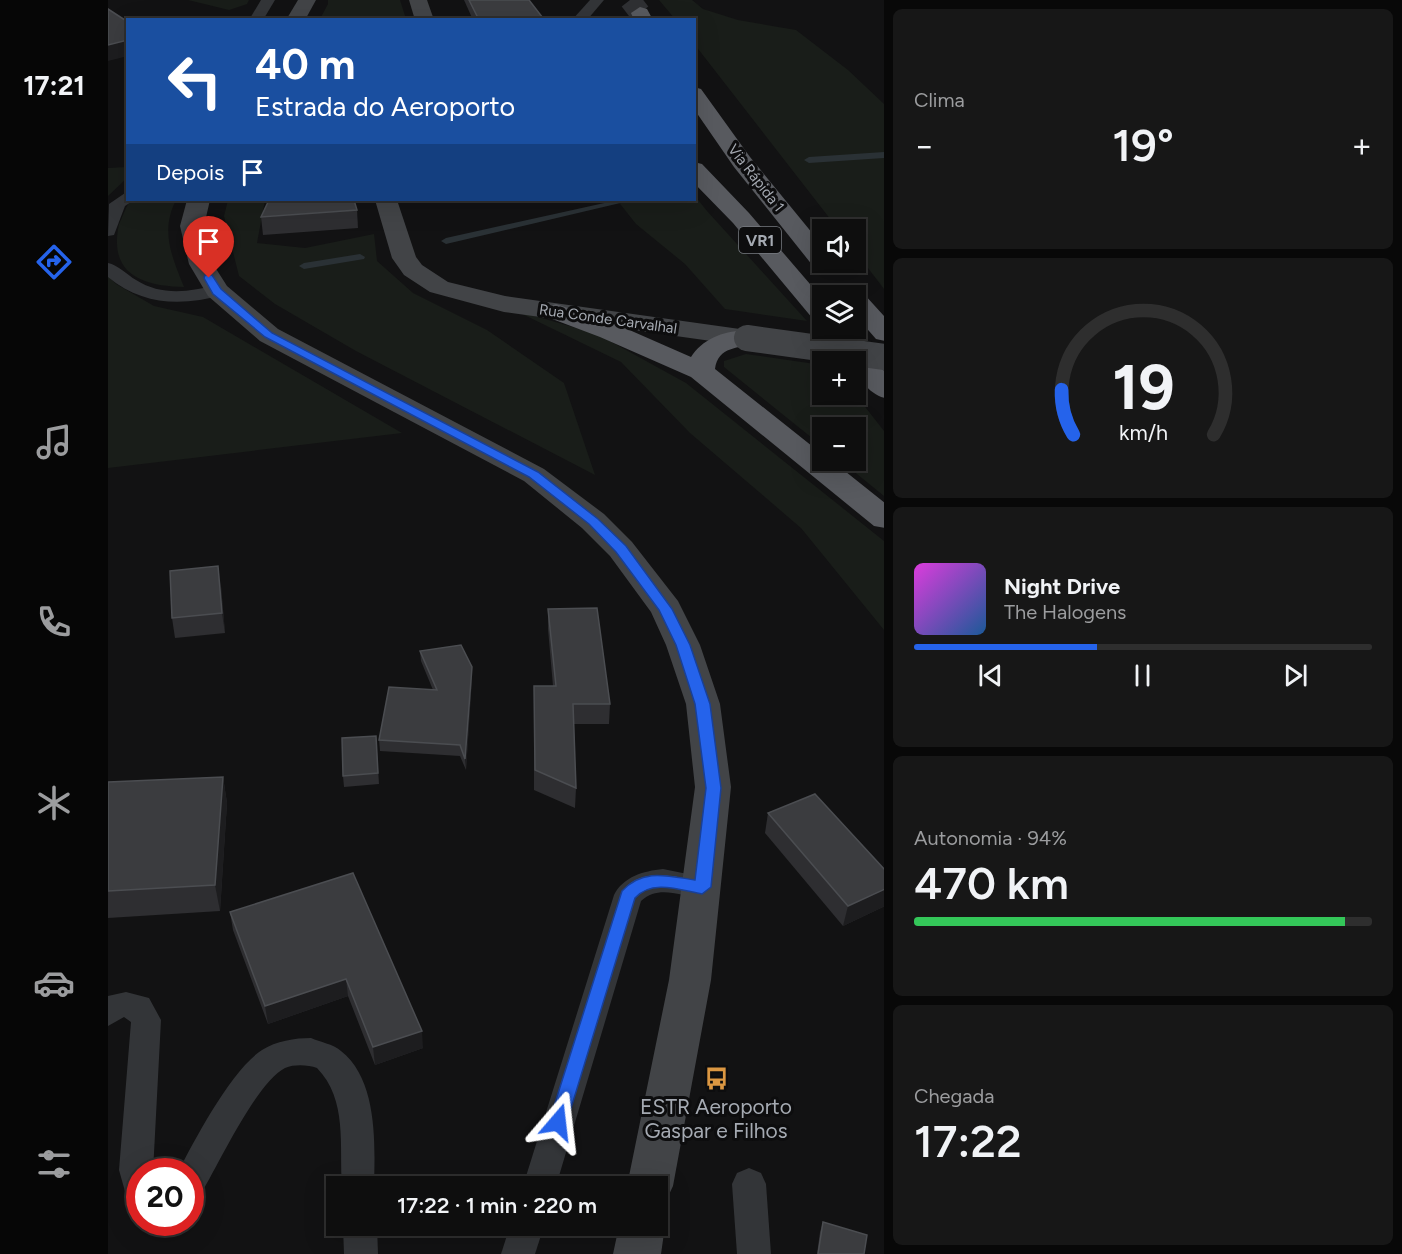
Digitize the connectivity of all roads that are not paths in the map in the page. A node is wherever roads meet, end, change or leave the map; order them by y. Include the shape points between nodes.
1 (268, 0) edge
2 (287, 0) edge
3 (307, 0) edge
4 (418, 0) edge
5 (597, 0) edge
6 (257, 18) edge
7 (290, 18) edge
8 (297, 18) edge
9 (424, 18) edge
10 (581, 18) edge
11 (696, 96) edge
12 (696, 172) edge
13 (126, 197) edge
14 (198, 201) edge
15 (386, 201) edge
16 (108, 231) edge
17 (812, 248) edge
18 (108, 268) edge
19 (832, 273) edge
20 (843, 285) edge
21 (217, 291) junction
22 (812, 302) edge
23 (556, 312) junction
24 (866, 312) edge
25 (884, 332) edge
26 (747, 338) junction
27 (843, 339) edge
28 (884, 357) edge
29 (701, 371) junction
30 (884, 389) edge
31 (884, 518) edge
32 (702, 887) junction
33 (108, 1013) edge
34 (137, 1158) edge
35 (204, 1159) edge
36 (357, 1176) edge
37 (542, 1176) edge
38 (652, 1176) edge
39 (748, 1184) dead end
40 (360, 1236) edge
41 (524, 1236) edge
42 (640, 1236) edge
43 (361, 1254) edge
44 (518, 1254) edge
45 (637, 1254) edge
46 (754, 1254) edge

1 - 6 lane
2 - 7 main road
3 - 8 main road
4 - 9 main road
5 - 10 lane
11 - 17 highway, Via Rápida 1 / VR1 via 742,162
12 - 22 highway, Via Rápida 1 / VR1
13 - 16 lane via 117,204
14 - 21 main road via 192,226 201,264
15 - 23 main road, Rua Conde Carvalhal via 404,258 425,279 462,295
18 - 21 lane via 123,281 165,299 195,298
19 - 20 highway, Via Rápida 1 / VR1
21 - 32 main road via 268,335 534,475 593,521 644,577 666,609 683,645 703,704 713,788
23 - 26 main road, Rua Conde Carvalhal
23 - 29 highway
24 - 25 highway
26 - 28 main road, Rua Conde Carvalhal, bridge
26 - 29 highway via 723,340 713,346 702,360
27 - 30 highway
29 - 31 highway
32 - 37 lane via 653,880 637,885 628,895
32 - 38 main road via 690,980
33 - 34 lane via 113,1007 126,1004 138,1007 146,1020
35 - 36 lane via 252,1082 272,1060 298,1051 323,1054 342,1071 353,1096
39 - 46 lane
40 - 43 lane
41 - 44 lane
42 - 45 main road

